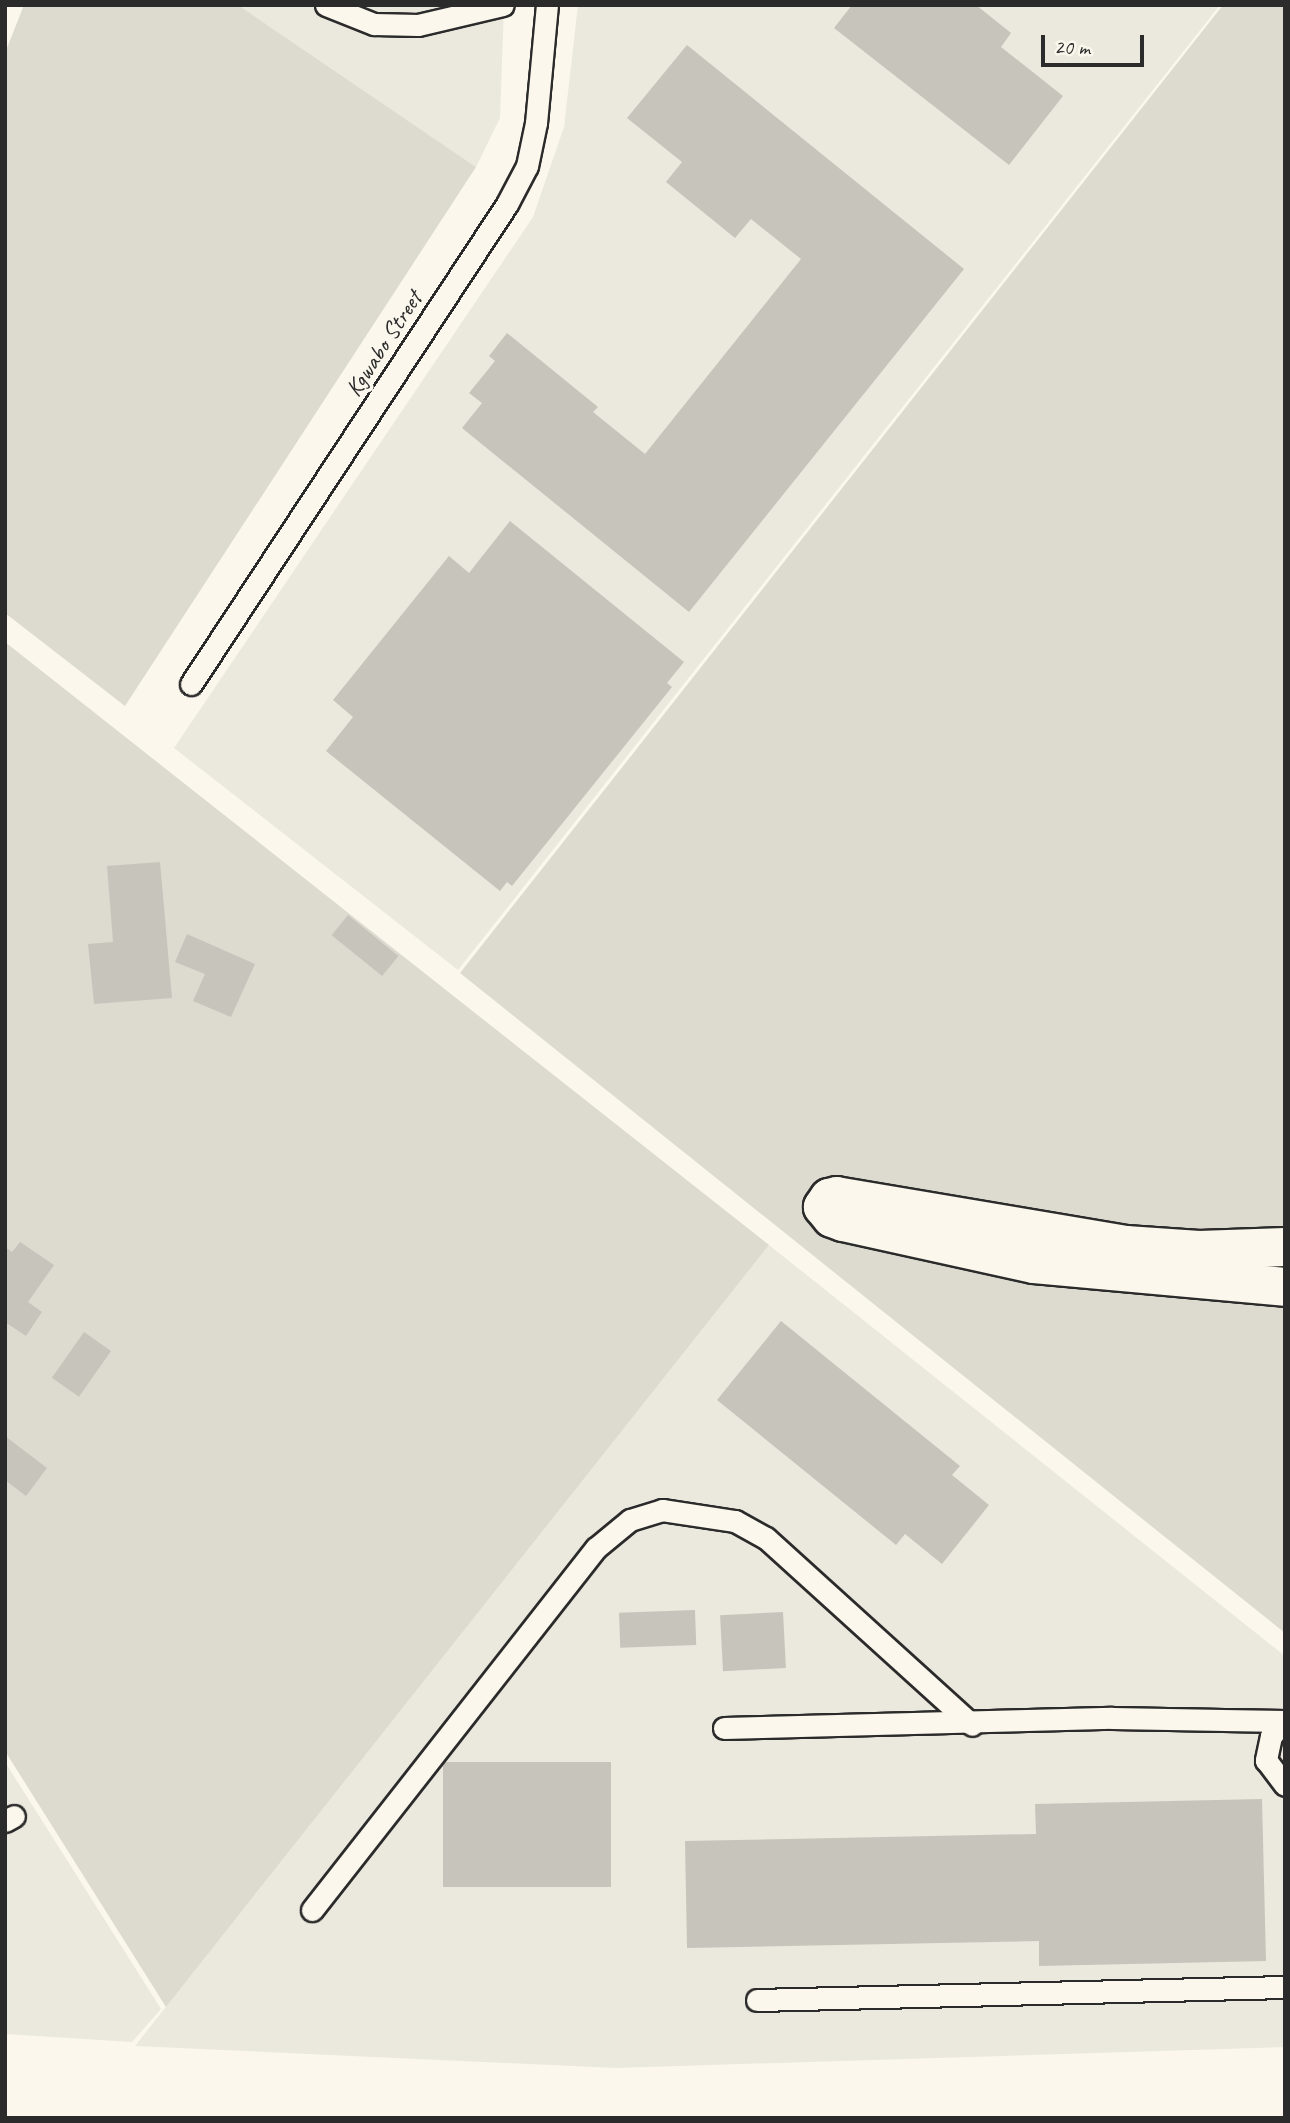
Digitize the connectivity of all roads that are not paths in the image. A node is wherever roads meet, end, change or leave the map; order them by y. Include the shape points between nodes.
1 (326, 5) edge
2 (503, 5) edge
3 (547, 5) edge
4 (191, 684) dead end
5 (1285, 1247) edge
6 (1285, 1287) edge
7 (1284, 1721) edge
8 (972, 1725) junction
9 (724, 1728) dead end
10 (1285, 1785) edge
11 (312, 1910) dead end
12 (1285, 1987) edge
13 (757, 2000) dead end

1 - 2 lane via 374,24 418,25
3 - 4 lane, Kgwabo Street via 536,123 527,166 508,204
5 - 6 street via 1199,1250 1126,1245 837,1196 823,1207 832,1219 843,1222 1034,1264
7 - 8 lane via 1112,1718
7 - 10 lane via 1266,1748 1271,1772
8 - 9 lane
8 - 11 lane via 766,1538 735,1521 662,1510 630,1520 596,1548
12 - 13 lane

